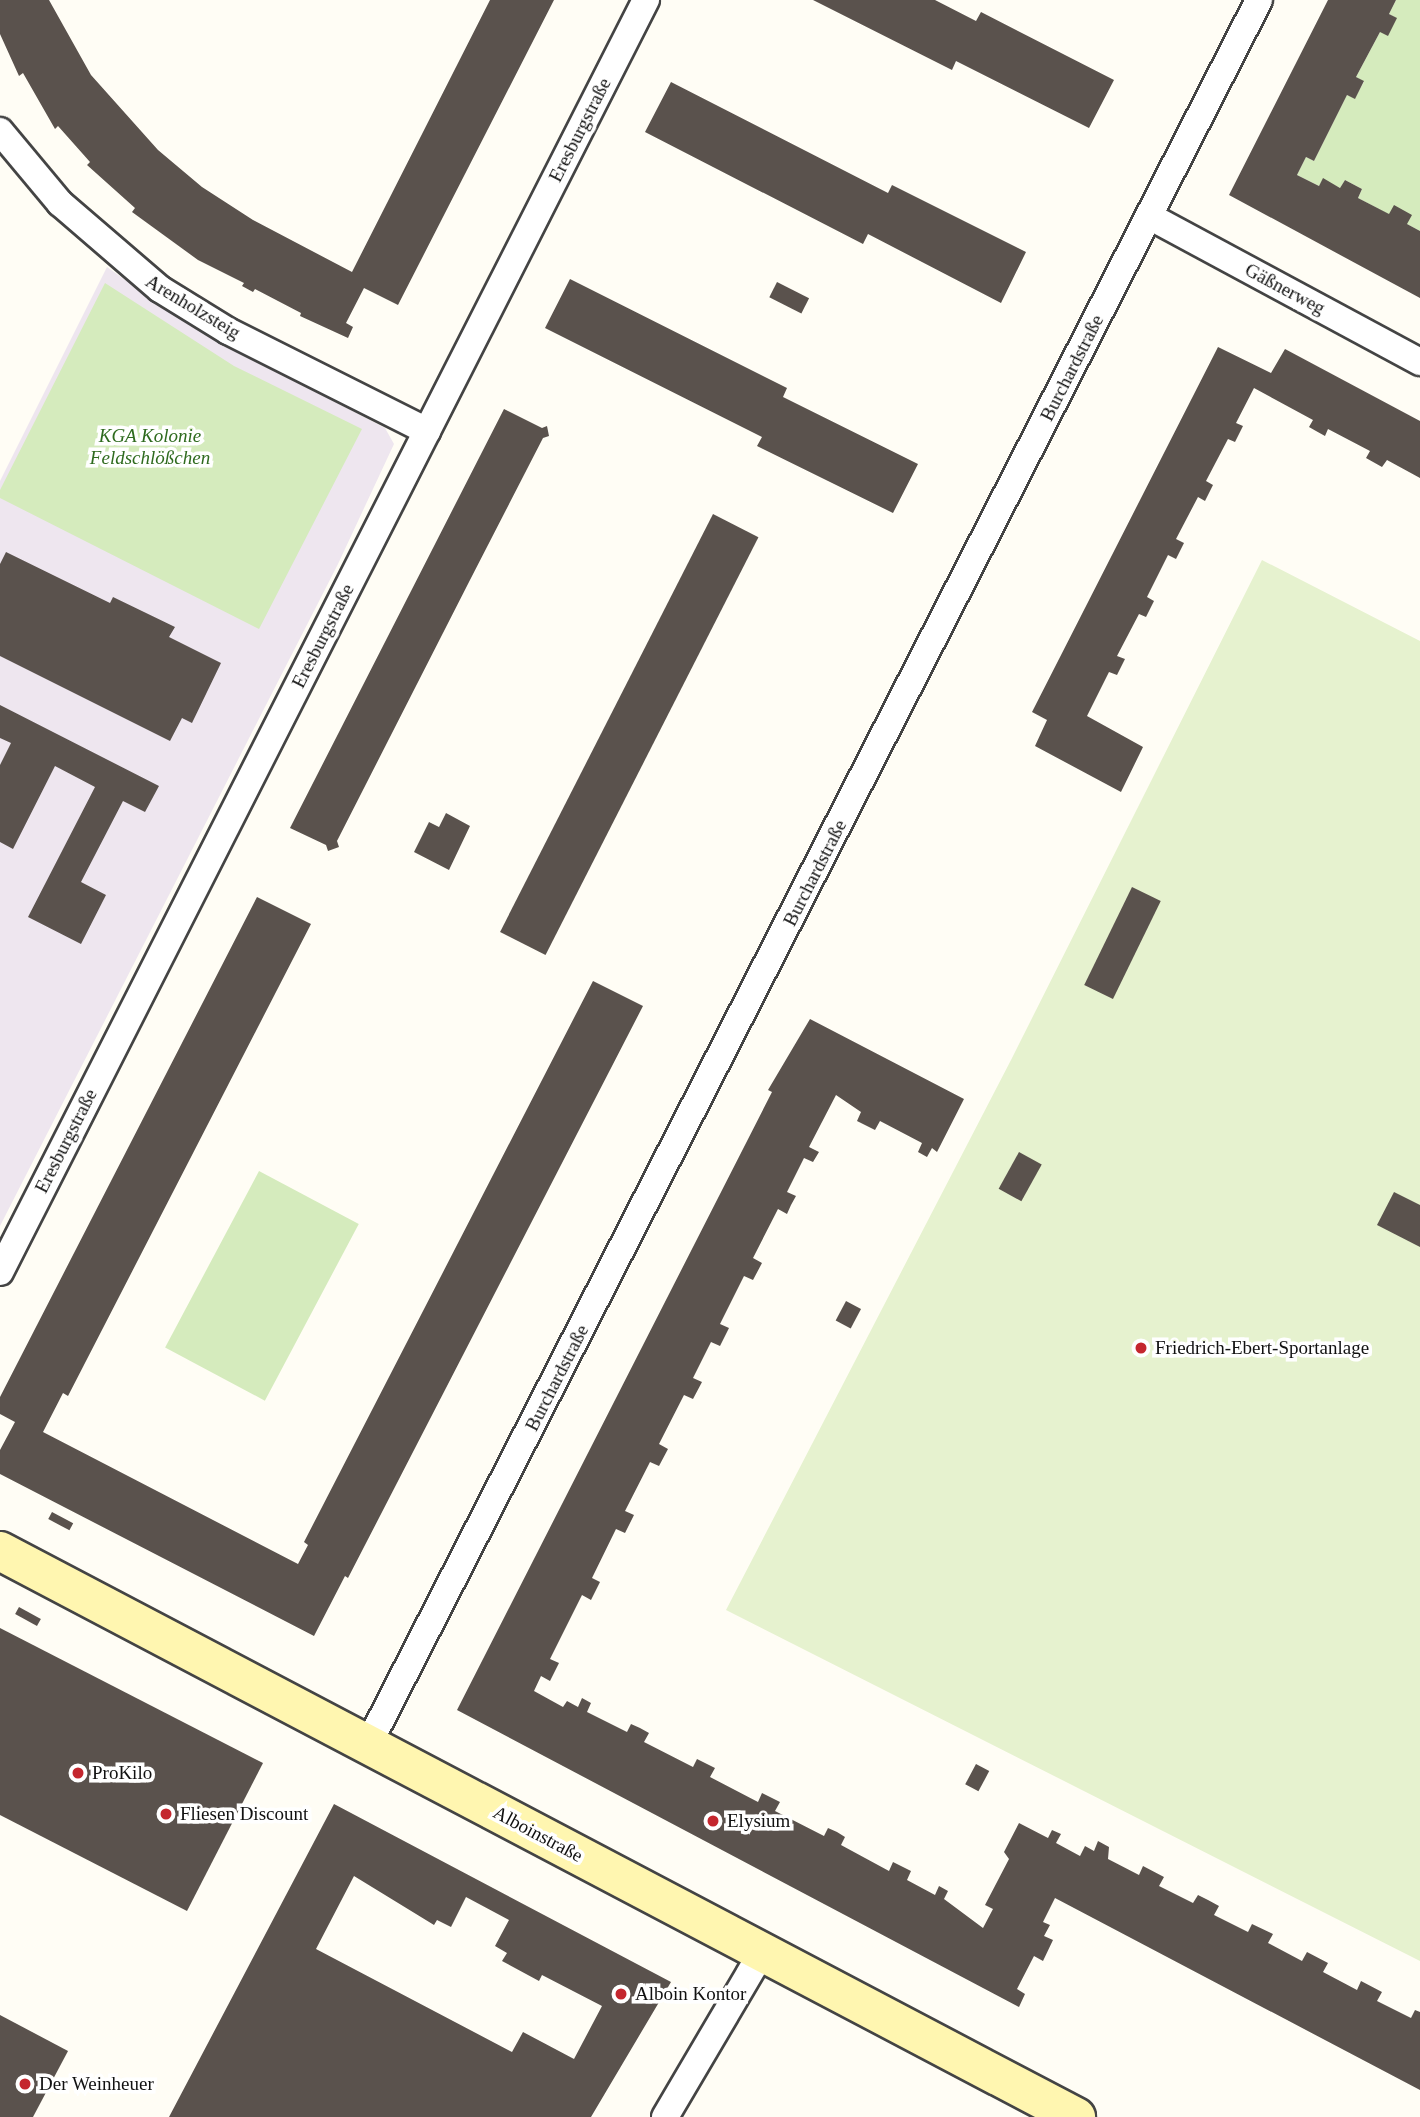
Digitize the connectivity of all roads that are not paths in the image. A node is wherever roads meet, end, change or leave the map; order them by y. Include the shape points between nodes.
1 (646, 0) edge
2 (1259, 0) edge
3 (0, 131) edge
4 (1149, 216) junction
5 (1420, 362) edge
6 (427, 431) junction
7 (0, 1272) edge
8 (0, 1551) edge
9 (368, 1745) junction
10 (762, 1952) junction
11 (665, 2117) edge
12 (1076, 2117) edge

1 - 6 street, Eresburgstraße
2 - 4 street, Burchardstraße
3 - 6 street, Arenholzsteig via 60,203 160,289 228,331
4 - 5 street, Gäßnerweg
4 - 9 street, Burchardstraße
6 - 7 street, Eresburgstraße
8 - 9 street, Alboinstraße
9 - 10 street, Alboinstraße
10 - 11 street
10 - 12 street, Alboinstraße

